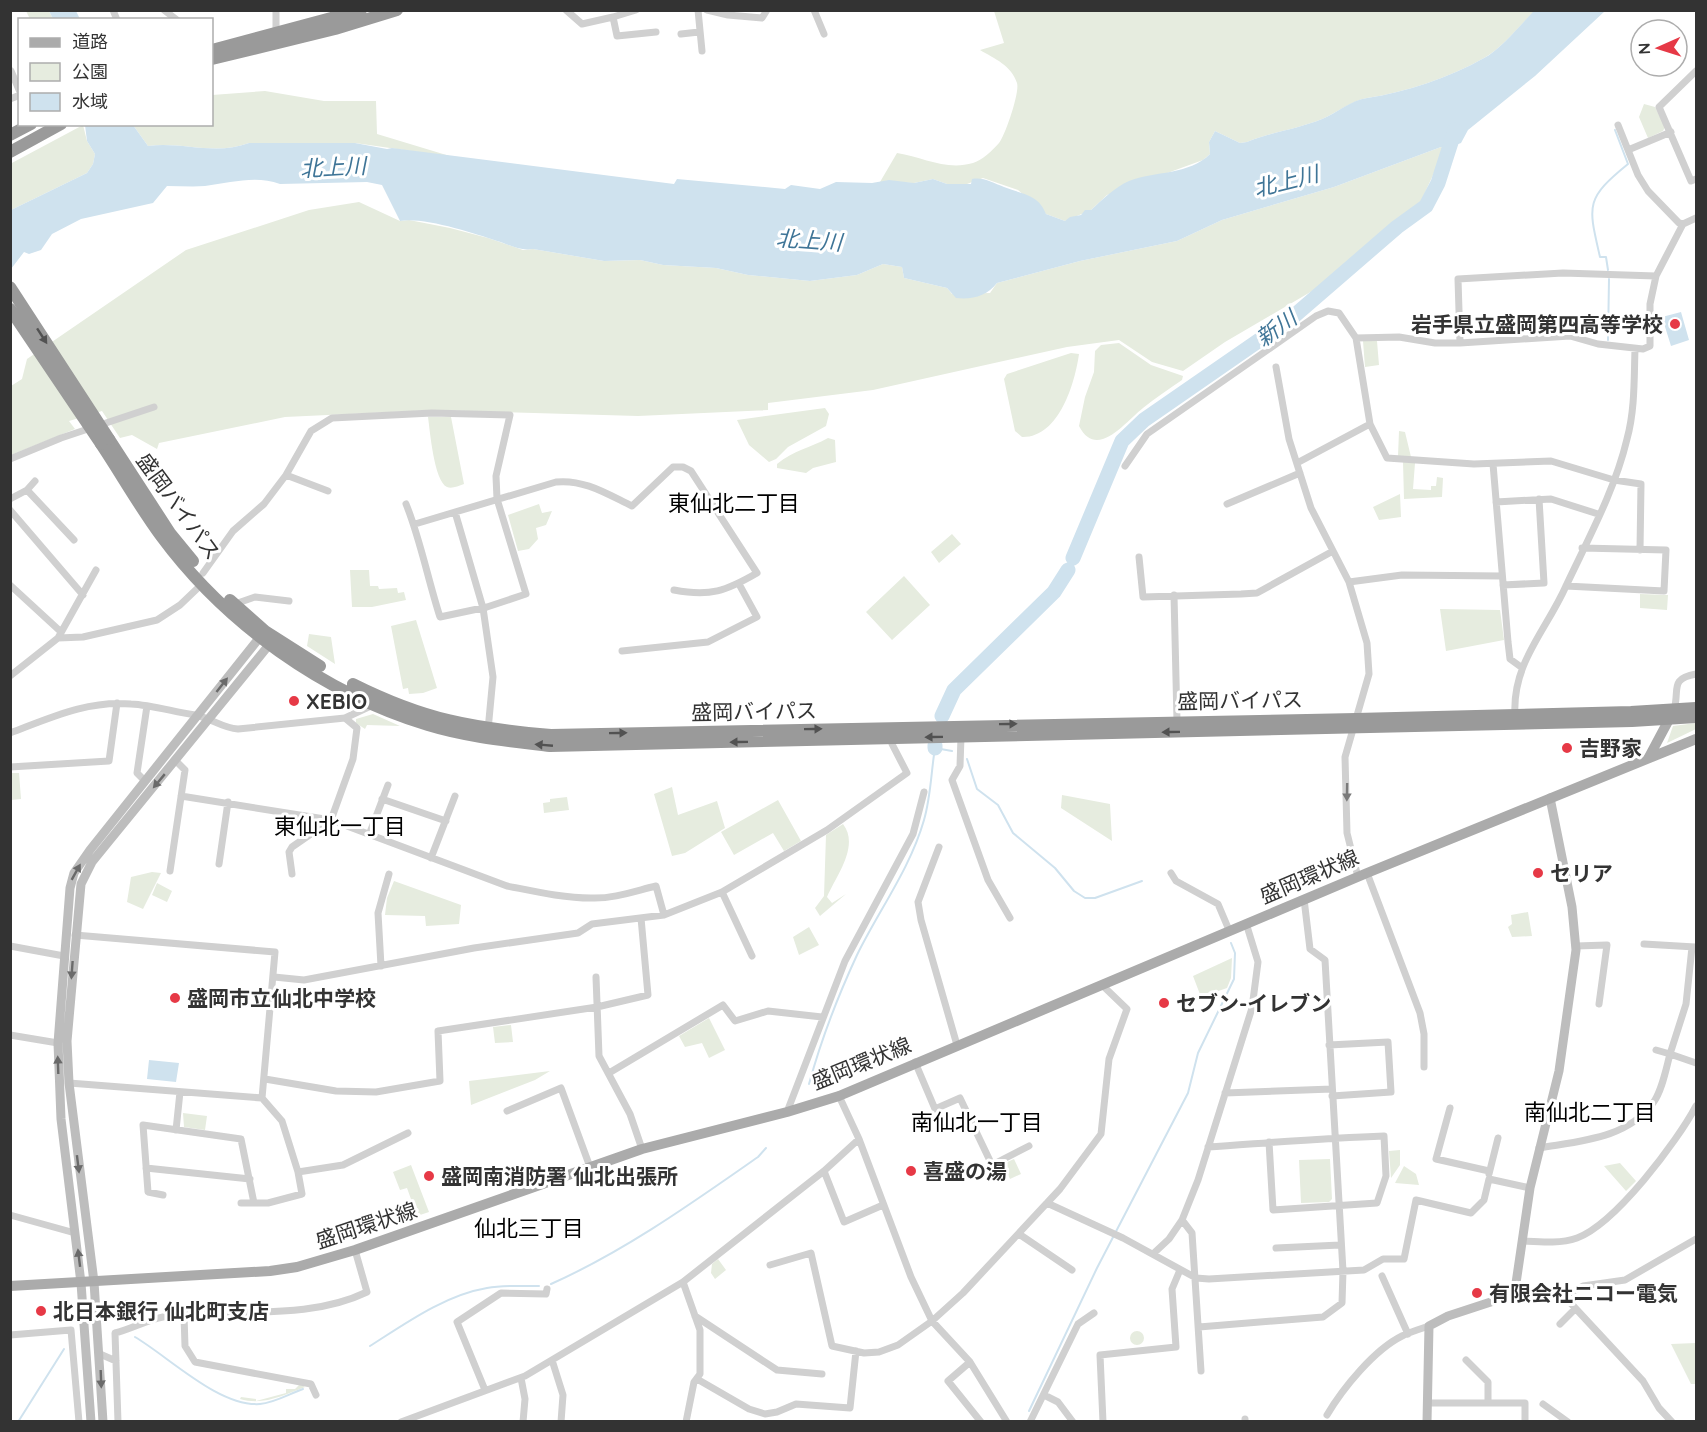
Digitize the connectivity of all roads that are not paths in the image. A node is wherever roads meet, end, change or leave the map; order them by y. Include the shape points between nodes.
1 (276, 10) edge
2 (397, 10) edge
3 (566, 10) edge
4 (636, 10) edge
5 (698, 10) edge
6 (706, 10) edge
7 (767, 10) edge
8 (814, 10) edge
9 (358, 14) edge
10 (613, 17) junction
11 (656, 32) dead end
12 (699, 32) junction
13 (681, 34) dead end
14 (824, 34) dead end
15 (277, 38) junction
16 (213, 50) edge
17 (702, 51) dead end
18 (213, 59) edge
19 (10, 71) edge
20 (1696, 75) edge
21 (18, 89) edge
22 (1618, 125) dead end
23 (27, 126) edge
24 (57, 126) edge
25 (1671, 132) junction
26 (10, 135) edge
27 (1628, 150) junction
28 (10, 152) edge
29 (1696, 178) edge
30 (1696, 218) edge
31 (1683, 224) junction
32 (1656, 276) junction
33 (10, 287) edge
34 (10, 309) edge
35 (1356, 338) junction
36 (1460, 343) junction
37 (1635, 349) junction
38 (1276, 367) dead end
39 (154, 406) dead end
40 (1370, 424) junction
41 (105, 442) junction
42 (10, 459) edge
43 (1297, 463) junction
44 (1493, 464) junction
45 (1125, 465) dead end
46 (1300, 473) junction
47 (286, 475) junction
48 (1614, 480) junction
49 (35, 481) dead end
50 (27, 489) junction
51 (328, 491) dead end
52 (497, 499) junction
53 (1539, 499) junction
54 (10, 500) edge
55 (1496, 502) junction
56 (406, 504) dead end
57 (1227, 504) dead end
58 (10, 510) edge
59 (455, 512) junction
60 (1598, 514) junction
61 (415, 524) junction
62 (74, 540) dead end
63 (1582, 548) junction
64 (1640, 550) junction
65 (1333, 551) junction
66 (1139, 557) dead end
67 (96, 570) dead end
68 (1502, 576) junction
69 (202, 579) junction
70 (1349, 582) junction
71 (739, 584) junction
72 (10, 585) edge
73 (1503, 585) junction
74 (1566, 586) junction
75 (674, 590) dead end
76 (83, 595) junction
77 (1174, 595) junction
78 (289, 601) dead end
79 (235, 604) junction
80 (483, 608) junction
81 (59, 635) junction
82 (267, 638) junction
83 (621, 651) dead end
84 (1521, 667) junction
85 (1696, 674) edge
86 (10, 676) edge
87 (117, 703) junction
88 (375, 704) junction
89 (147, 706) junction
90 (1696, 708) edge
91 (1515, 715) junction
92 (1672, 715) junction
93 (198, 716) junction
94 (1696, 717) edge
95 (345, 718) junction
96 (210, 719) junction
97 (1177, 721) junction
98 (1353, 727) junction
99 (10, 733) edge
100 (487, 734) junction
101 (961, 737) junction
102 (892, 738) junction
103 (1696, 739) edge
104 (1649, 757) junction
105 (176, 761) junction
106 (10, 767) edge
107 (145, 781) junction
108 (388, 785) dead end
109 (924, 792) dead end
110 (182, 795) junction
111 (455, 796) dead end
112 (1550, 798) junction
113 (382, 799) junction
114 (228, 802) junction
115 (331, 820) junction
116 (446, 820) junction
117 (369, 835) junction
118 (939, 848) dead end
119 (430, 858) junction
120 (219, 864) dead end
121 (170, 871) dead end
122 (389, 873) dead end
123 (1171, 873) dead end
124 (1360, 873) junction
125 (292, 874) dead end
126 (722, 892) junction
127 (1304, 899) junction
128 (664, 915) junction
129 (641, 918) junction
130 (1010, 918) dead end
131 (1246, 923) junction
132 (1229, 930) junction
133 (75, 935) junction
134 (1644, 944) dead end
135 (10, 946) edge
136 (1576, 946) junction
137 (1694, 947) edge
138 (64, 956) junction
139 (752, 956) dead end
140 (381, 966) junction
141 (274, 977) junction
142 (596, 977) dead end
143 (1102, 985) junction
144 (1599, 1004) dead end
145 (597, 1006) junction
146 (822, 1017) junction
147 (10, 1035) edge
148 (58, 1043) junction
149 (957, 1045) junction
150 (1329, 1045) junction
151 (1656, 1050) dead end
152 (1670, 1054) junction
153 (915, 1062) junction
154 (1696, 1064) edge
155 (1424, 1066) dead end
156 (609, 1073) junction
157 (265, 1079) junction
158 (69, 1083) junction
159 (180, 1092) junction
160 (1332, 1092) junction
161 (1226, 1093) junction
162 (838, 1096) junction
163 (261, 1098) junction
164 (1696, 1106) edge
165 (1450, 1108) dead end
166 (507, 1111) dead end
167 (787, 1112) junction
168 (176, 1130) junction
169 (408, 1133) dead end
170 (1334, 1138) junction
171 (1498, 1138) dead end
172 (859, 1139) junction
173 (1269, 1142) junction
174 (1029, 1146) dead end
175 (1208, 1147) junction
176 (1539, 1148) junction
177 (642, 1149) junction
178 (590, 1167) junction
179 (146, 1168) junction
180 (824, 1171) junction
181 (298, 1172) junction
182 (1489, 1175) junction
183 (250, 1179) junction
184 (1530, 1188) junction
185 (163, 1195) dead end
186 (241, 1203) dead end
187 (254, 1203) junction
188 (1047, 1203) junction
189 (883, 1205) junction
190 (1338, 1205) junction
191 (10, 1215) edge
192 (1182, 1220) junction
193 (75, 1233) junction
194 (1019, 1234) junction
195 (1696, 1239) edge
196 (1522, 1241) junction
197 (1341, 1245) junction
198 (1276, 1248) dead end
199 (355, 1250) junction
200 (1154, 1253) junction
201 (770, 1265) dead end
202 (1072, 1270) dead end
203 (1180, 1270) junction
204 (1343, 1271) junction
205 (1382, 1276) dead end
206 (1196, 1278) junction
207 (94, 1282) junction
208 (683, 1282) junction
209 (81, 1283) junction
210 (10, 1286) edge
211 (547, 1289) dead end
212 (1509, 1296) junction
213 (1564, 1296) junction
214 (1575, 1309) junction
215 (1094, 1313) dead end
216 (184, 1315) junction
217 (695, 1316) junction
218 (932, 1321) junction
219 (1560, 1324) dead end
220 (1429, 1326) junction
221 (1199, 1327) junction
222 (1408, 1334) junction
223 (10, 1335) edge
224 (856, 1350) junction
225 (100, 1354) junction
226 (87, 1359) junction
227 (73, 1360) junction
228 (552, 1360) junction
229 (1466, 1360) dead end
230 (116, 1361) junction
231 (970, 1362) junction
232 (1201, 1371) dead end
233 (822, 1374) dead end
234 (521, 1378) junction
235 (697, 1379) junction
236 (485, 1390) junction
237 (316, 1395) dead end
238 (1044, 1395) junction
239 (1427, 1403) junction
240 (1488, 1403) junction
241 (1543, 1404) dead end
242 (1328, 1415) dead end
243 (79, 1422) edge
244 (90, 1422) edge
245 (103, 1422) edge
246 (118, 1422) edge
247 (401, 1422) edge
248 (522, 1422) edge
249 (561, 1422) edge
250 (686, 1422) edge
251 (981, 1422) edge
252 (1007, 1422) edge
253 (1030, 1422) edge
254 (1073, 1422) edge
255 (1103, 1422) edge
256 (1427, 1422) edge
257 (1525, 1422) edge
258 (1568, 1422) edge
259 (1672, 1422) edge

1 - 15 street
2 - 9 highway
3 - 10 street via 582,24
4 - 10 street
5 - 12 street
6 - 7 street via 762,18
8 - 14 street
9 - 15 highway
10 - 11 street via 617,36
12 - 13 street
12 - 17 street
15 - 16 highway
15 - 18 highway
19 - 21 street
20 - 25 street via 1659,106
22 - 27 street
23 - 26 highway
24 - 28 highway
25 - 27 street
25 - 29 street via 1691,181
27 - 31 street via 1648,191
30 - 31 street
31 - 32 street
32 - 36 street via 1563,273 1458,279
32 - 37 street via 1650,304 1650,346
33 -> 41 highway, 盛岡バイパス, bridge
34 - 41 highway, 盛岡バイパス, bridge
35 - 36 street
35 - 40 street
35 - 45 street via 1339,313 1328,311 1316,316 1162,422 1147,434
36 - 37 street via 1570,336
37 - 48 street via 1634,402
38 - 43 street
39 - 42 street
40 - 43 street
40 - 44 street via 1387,458
41 - 69 highway, 盛岡バイパス via 161,536
43 - 46 street
44 - 48 street via 1551,461
44 - 55 street
46 - 57 street
46 - 65 street via 1311,508
47 - 51 street
47 - 52 street via 311,431 332,418 432,413 510,415 496,476
47 - 69 street via 264,504 237,526
48 - 60 street
48 - 64 street via 1641,484
49 - 50 street
50 - 54 street
50 - 62 street
52 - 59 street
52 - 71 street via 570,480 632,506 673,467 683,467 691,471 757,573
52 - 80 street via 526,594
53 - 55 street
53 - 60 street
53 - 73 street via 1544,583
55 - 68 street
56 - 61 street
58 - 76 street
59 - 61 street
59 - 80 street
60 - 63 street
61 - 80 street via 440,617
63 - 64 street
63 - 74 street
64 - 74 street via 1666,550 1664,591
65 - 70 street
65 - 77 street via 1257,593
66 - 77 street via 1143,597
67 - 76 street
68 - 70 street via 1402,575
68 - 73 street
69 - 79 highway, 盛岡バイパス
69 - 81 street via 180,605 157,620 83,637
69 - 82 highway, 盛岡バイパス
70 - 98 street via 1367,643 1369,674
71 - 75 street via 701,596
71 - 83 street via 757,617 708,642
72 - 81 street
73 - 84 street via 1510,659
74 - 84 street
76 - 81 street
77 - 97 street
78 - 79 street via 255,597
79 - 82 highway, 盛岡バイパス
80 - 100 street via 493,677
81 - 86 street
82 - 88 highway, 盛岡バイパス
93 -> 82 street
82 - 96 street
82 - 100 highway, 盛岡バイパス via 396,705
84 - 91 street via 1514,690
85 - 92 street via 1684,676 1678,682
87 - 89 street
87 - 99 street via 71,709
87 - 106 street via 110,761
88 - 95 street
88 - 100 highway, 盛岡バイパス via 430,726
89 - 93 street
89 - 107 street via 137,773
90 - 92 highway, 盛岡バイパス
91 - 92 highway, 盛岡バイパス
91 - 98 highway, 盛岡バイパス
92 - 94 highway, 盛岡バイパス
92 - 98 highway, 盛岡バイパス
92 - 104 main road
93 - 96 street
93 - 107 street
95 - 96 street via 238,729 223,728
95 - 115 street via 357,728 353,759
96 - 105 street
97 - 98 highway, 盛岡バイパス
100 -> 97 highway, 盛岡バイパス
98 -> 101 highway, 盛岡バイパス
98 -> 124 street via 1346,757 1346,820
102 -> 100 highway, 盛岡バイパス via 550,746
101 -> 102 highway, 盛岡バイパス
101 - 130 street via 960,766 952,780 988,880
102 - 126 street via 907,773 827,830
103 - 104 main road, 盛岡環状線
104 - 112 main road, 盛岡環状線
105 - 110 street via 185,770
105 -> 133 street via 92,862 81,884
138 -> 107 street via 74,873
108 - 113 street
109 - 146 street via 913,834 845,961
110 - 114 street
110 - 121 street
111 - 116 street
112 - 124 main road, 盛岡環状線
112 - 136 street
113 - 116 street
113 - 117 street
114 - 115 street
114 - 120 street
115 - 117 street
115 - 125 street via 292,847
116 - 119 street
117 - 119 street
118 - 149 street via 918,902
119 - 128 street via 507,886 582,897 614,896 656,886
122 - 140 street via 378,913
123 - 132 street via 1176,881 1218,904
124 - 127 main road, 盛岡環状線
124 - 155 street via 1420,1013
126 - 128 street
126 - 139 street
127 - 131 main road, 盛岡環状線
127 - 150 street via 1310,949 1325,960
128 - 129 street
129 - 140 street via 592,924 578,933
129 - 145 street via 648,995
131 - 132 main road, 盛岡環状線
131 - 161 street via 1258,962 1257,974 1252,1008
132 - 143 main road, 盛岡環状線
133 - 141 street via 275,952
133 -> 158 street via 67,1041
134 - 137 street
135 - 138 street
136 - 144 street via 1607,945
136 - 176 street via 1558,1071
137 - 152 street via 1686,1004
138 - 148 street
140 - 141 street via 304,980
141 - 157 street
142 - 145 street
143 - 149 main road, 盛岡環状線
143 - 188 street via 1126,1009 1109,1059 1101,1134
145 - 156 street via 599,1056
145 - 157 street via 438,1030 440,1081 376,1092 336,1091
146 - 156 street via 768,1011 735,1020 723,1005
146 - 167 street
147 - 148 street
193 -> 148 street via 62,1130
149 - 153 main road, 盛岡環状線
150 - 160 street
150 - 160 street via 1388,1042 1391,1092
151 - 152 street
152 - 154 street
152 - 176 street via 1655,1101 1638,1119 1606,1136
153 - 162 main road, 盛岡環状線
153 - 174 street via 935,1109 960,1098 992,1165
156 - 177 street
157 - 163 street
158 - 159 street
158 -> 207 street
159 - 163 street
159 - 168 street
160 - 161 street
160 - 170 street
161 - 175 street
162 - 167 main road, 盛岡環状線
162 - 172 street
163 - 181 street via 282,1121
164 - 196 street via 1653,1171 1590,1231 1569,1240
165 - 182 street via 1436,1159
166 - 178 street via 561,1088
167 - 177 main road, 盛岡環状線
168 - 179 street via 143,1125
168 - 183 street via 242,1139
169 - 181 street via 343,1165
170 - 173 street
170 - 190 street
170 - 190 street via 1384,1136 1386,1176 1377,1203
171 - 182 street
172 - 180 street
172 - 189 street
173 - 175 street
173 - 190 street via 1273,1210
175 - 192 street
176 - 184 street
177 - 178 main road, 盛岡環状線
178 - 199 main road, 盛岡環状線
179 - 183 street
179 - 185 street via 148,1192
180 - 189 street via 844,1222
180 - 208 street
181 - 187 street via 302,1194
182 - 184 street
182 - 204 street via 1484,1200 1471,1213 1416,1200 1404,1259 1383,1259 1364,1270
183 - 187 street
184 - 196 street
186 - 187 street
188 - 194 street
188 - 200 street
189 - 218 street
190 - 197 street
191 - 193 street
192 - 200 street
192 - 206 street via 1192,1233
209 -> 193 street
194 - 202 street
194 - 218 street
195 - 213 street via 1625,1280 1583,1286
196 - 212 street via 1515,1290
197 - 198 street
197 - 204 street
199 - 207 main road, 盛岡環状線 via 270,1271
199 - 216 street via 367,1292 358,1296 312,1308
200 - 203 street
201 - 224 street via 811,1253 832,1346
203 - 206 street
203 - 255 street via 1172,1289 1176,1347 1100,1355
204 - 206 street
204 - 221 street via 1342,1303 1323,1317
205 - 222 street
206 - 221 street
207 - 209 main road, 盛岡環状線
207 - 225 street
208 - 217 street
208 - 228 street
209 - 210 main road, 盛岡環状線
209 - 226 street
211 - 236 street via 546,1294 501,1293 456,1322
212 - 213 street
212 - 220 street
213 - 214 street
214 - 219 street
214 - 259 street via 1643,1382
215 - 238 street via 1078,1324
216 - 230 street via 160,1317 115,1333
216 - 237 street via 185,1346 195,1362 294,1379 310,1384
217 - 233 street via 777,1370
217 - 235 street via 700,1330
218 - 224 street via 879,1353
218 - 231 street
220 - 222 street
220 - 239 street
221 - 232 street
222 - 242 street via 1364,1367 1341,1391
223 - 227 street via 71,1330
224 - 235 street via 850,1408 796,1404 765,1414
225 - 230 street
225 -> 245 street
226 - 227 street
226 - 244 street
227 - 243 street
228 - 234 street
228 - 249 street via 563,1395
229 - 240 street via 1488,1382
230 - 246 street
231 - 251 street via 948,1381
231 - 252 street
234 - 236 street
234 - 248 street via 525,1400
235 - 250 street
236 - 247 street
238 - 253 street
238 - 254 street via 1058,1402
239 - 240 street
239 - 256 street
240 - 257 street via 1525,1402
241 - 258 street

